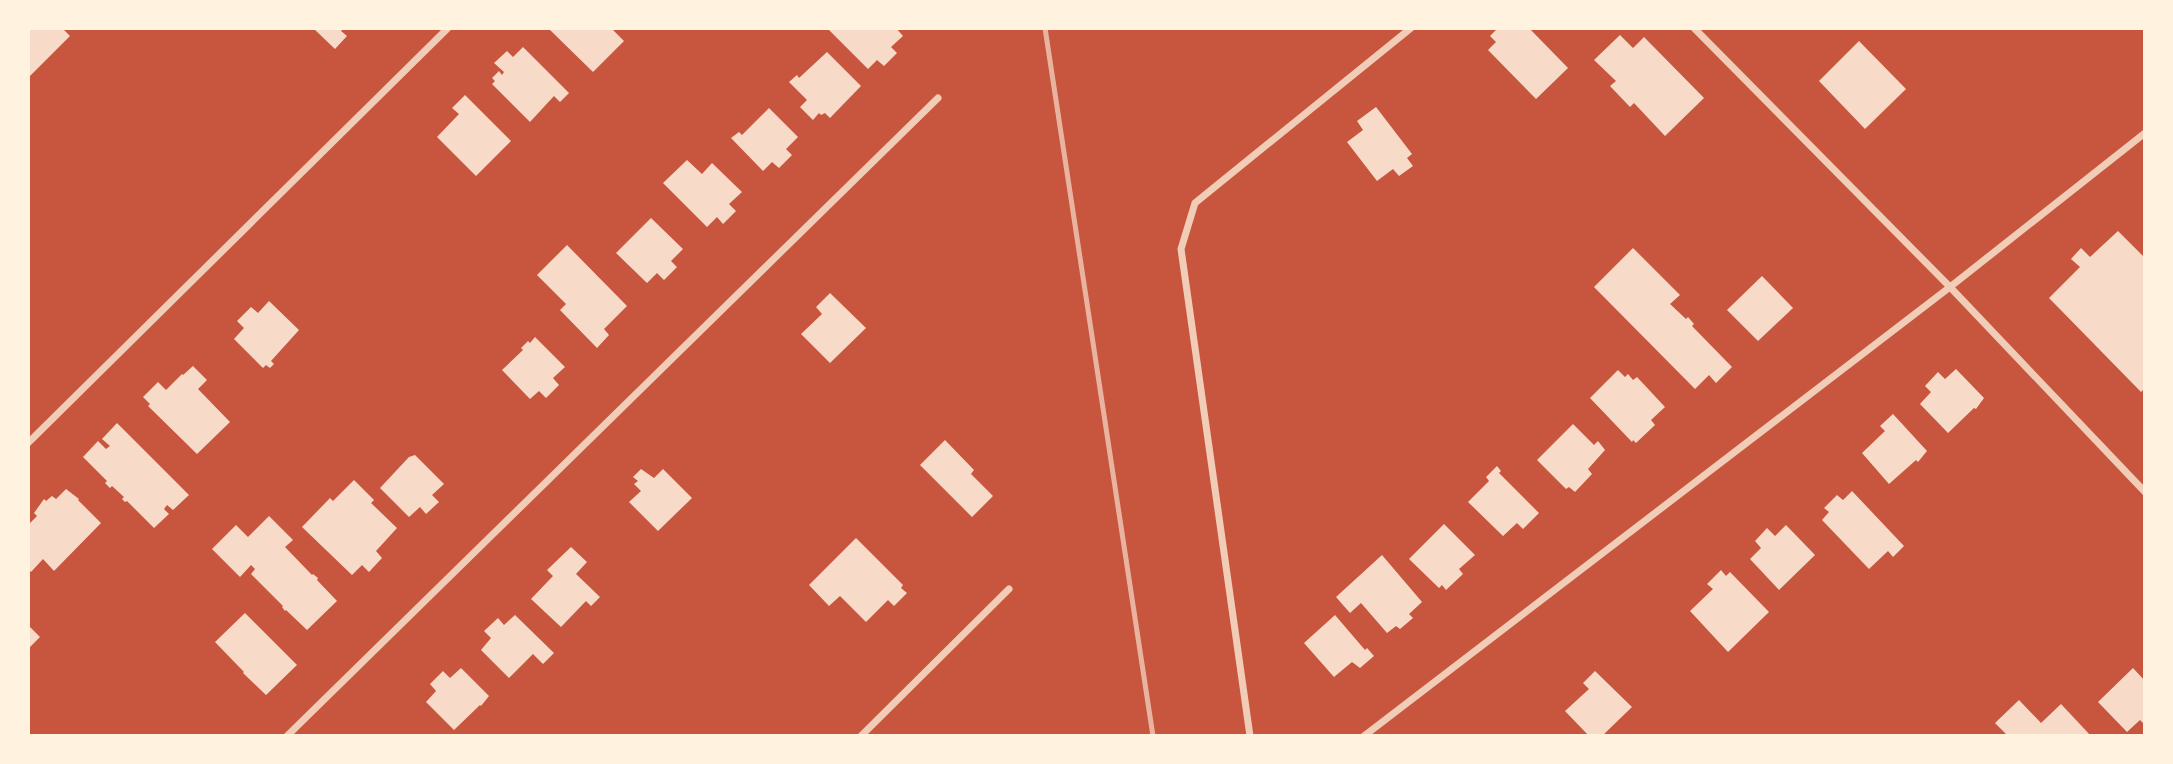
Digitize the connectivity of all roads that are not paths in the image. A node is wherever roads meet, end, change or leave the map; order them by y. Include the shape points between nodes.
1 (448, 28) edge
2 (1411, 28) edge
3 (1694, 28) edge
4 (938, 98) dead end
5 (2145, 134) edge
6 (1950, 287) junction
7 (28, 443) edge
8 (2145, 492) edge
9 (1009, 589) dead end
10 (287, 736) edge
11 (861, 736) edge
12 (1250, 736) edge
13 (1364, 736) edge

1 - 7 street
2 - 12 street via 1195,202 1181,249
3 - 6 street
4 - 10 street
5 - 6 street
6 - 8 street
6 - 13 street
9 - 11 street

